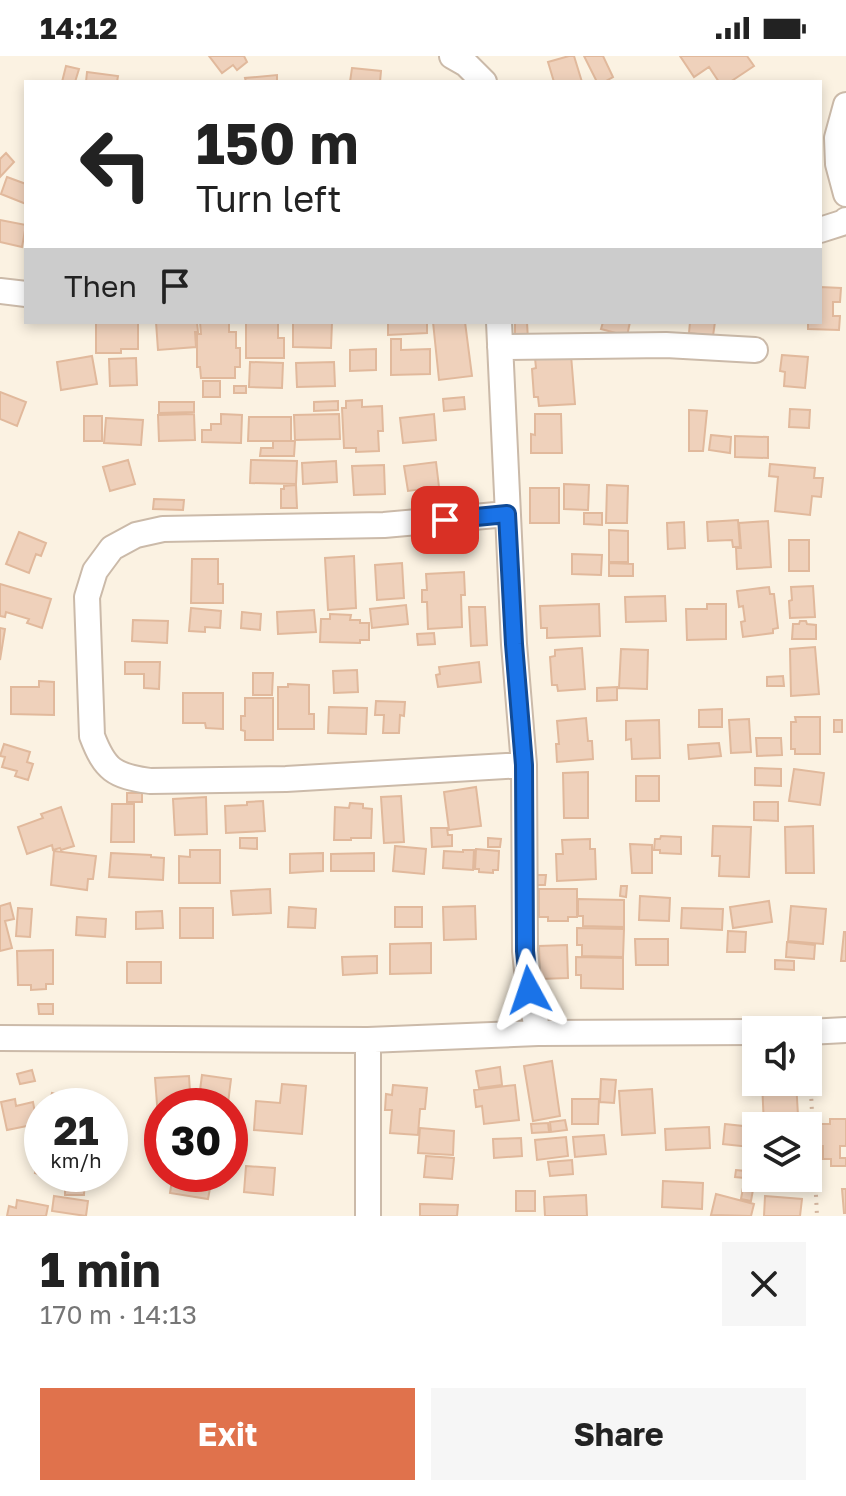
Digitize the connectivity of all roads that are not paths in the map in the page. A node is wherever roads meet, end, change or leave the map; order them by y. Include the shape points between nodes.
1 (452, 56) edge
2 (482, 80) edge
3 (846, 105) edge
4 (846, 194) edge
5 (846, 220) edge
6 (822, 229) edge
7 (0, 291) edge
8 (24, 294) edge
9 (499, 324) edge
10 (500, 347) junction
11 (755, 350) dead end
12 (507, 514) junction
13 (524, 765) junction
14 (846, 1030) edge
15 (822, 1031) edge
16 (742, 1032) edge
17 (538, 1033) junction
18 (0, 1038) edge
19 (368, 1040) junction
20 (368, 1216) edge

1 - 2 street
3 - 4 street via 837,138
5 - 6 street
7 - 8 street
9 - 10 street
10 - 11 street
10 - 12 street
12 - 13 street
12 - 13 street via 384,525 163,529 136,535 112,548 95,571 87,597 92,736 111,770 150,781
13 - 17 street via 525,951
14 - 15 street
16 - 17 street
17 - 19 street
18 - 19 street
19 - 20 street

